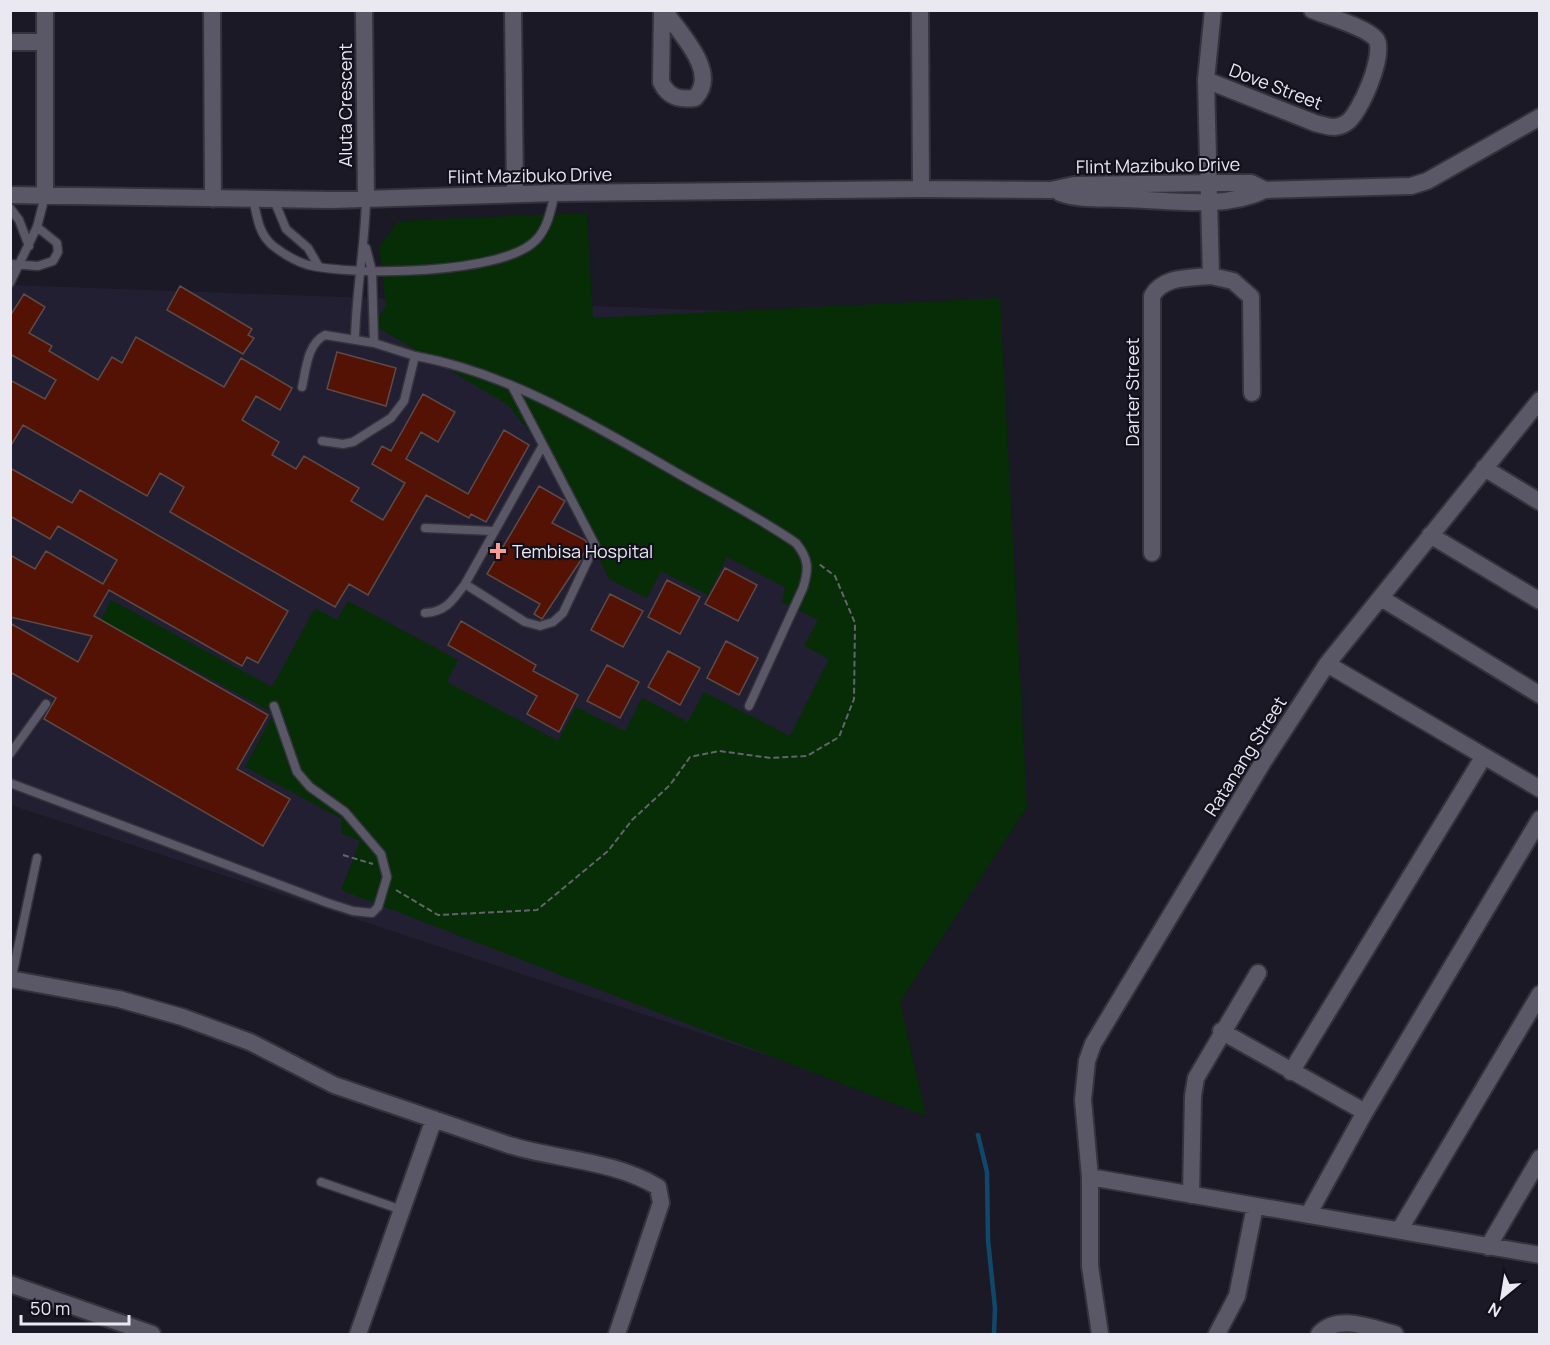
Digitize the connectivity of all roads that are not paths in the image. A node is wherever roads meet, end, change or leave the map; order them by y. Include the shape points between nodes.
1 (45, 10) edge
2 (212, 10) edge
3 (364, 10) edge
4 (513, 10) edge
5 (663, 10) edge
6 (920, 10) edge
7 (1213, 10) edge
8 (1312, 10) edge
9 (10, 42) edge
10 (45, 42) junction
11 (1206, 80) junction
12 (1539, 118) edge
13 (1210, 183) junction
14 (921, 189) junction
15 (1051, 190) junction
16 (1265, 190) junction
17 (555, 193) junction
18 (515, 194) junction
19 (10, 195) edge
20 (45, 196) junction
21 (213, 199) junction
22 (253, 199) junction
23 (274, 200) junction
24 (366, 200) junction
25 (1211, 202) junction
26 (10, 208) edge
27 (37, 227) junction
28 (365, 243) junction
29 (29, 246) junction
30 (10, 264) edge
31 (21, 264) junction
32 (319, 267) junction
33 (360, 270) junction
34 (372, 271) junction
35 (1210, 276) junction
36 (10, 284) edge
37 (355, 339) junction
38 (374, 343) junction
39 (415, 356) junction
40 (511, 385) junction
41 (302, 387) dead end
42 (1252, 393) dead end
43 (1539, 400) edge
44 (322, 441) dead end
45 (543, 446) junction
46 (1484, 468) junction
47 (1539, 502) edge
48 (425, 528) dead end
49 (494, 531) junction
50 (1430, 536) junction
51 (1152, 553) dead end
52 (465, 584) junction
53 (1381, 598) junction
54 (1539, 601) edge
55 (425, 613) dead end
56 (1327, 664) junction
57 (1539, 695) edge
58 (46, 704) dead end
59 (274, 706) dead end
60 (748, 706) dead end
61 (10, 754) edge
62 (1484, 756) junction
63 (10, 783) edge
64 (1539, 789) edge
65 (1539, 819) edge
66 (37, 858) dead end
67 (1257, 973) dead end
68 (11, 980) edge
69 (1539, 994) edge
70 (1221, 1031) junction
71 (1291, 1072) junction
72 (1365, 1112) junction
73 (434, 1119) junction
74 (1539, 1158) edge
75 (1090, 1177) junction
76 (321, 1182) dead end
77 (1191, 1195) junction
78 (1255, 1206) junction
79 (402, 1210) junction
80 (1308, 1215) junction
81 (1400, 1229) junction
82 (1488, 1247) junction
83 (1539, 1255) edge
84 (10, 1284) edge
85 (134, 1331) edge
86 (152, 1335) edge
87 (358, 1335) edge
88 (617, 1335) edge
89 (1100, 1335) edge
90 (1217, 1335) edge
91 (1319, 1335) edge
92 (1395, 1335) edge

1 - 10 street
2 - 21 street
3 - 24 street, Aluta Crescent
4 - 18 street
5 - 5 street via 704,74 702,91 695,98 685,99 666,92 661,82
6 - 14 street
7 - 11 street
8 - 11 street, Dove Street via 1356,27 1378,42 1377,67 1348,122 1330,127 1315,123
9 - 10 street
10 - 20 street
11 - 13 street
12 - 16 street, Flint Mazibuko Drive via 1427,181 1411,186
13 - 15 street, Flint Mazibuko Drive via 1096,184
13 - 16 street, Flint Mazibuko Drive via 1251,183
13 - 25 street
14 - 15 street, Flint Mazibuko Drive
14 - 17 street, Flint Mazibuko Drive
15 - 25 street, Flint Mazibuko Drive via 1101,198
16 - 25 street, Flint Mazibuko Drive via 1251,197
17 - 18 street, Flint Mazibuko Drive
17 - 34 lane via 542,232 527,247 474,262 417,271
18 - 24 street, Flint Mazibuko Drive
19 - 20 street, Flint Mazibuko Drive
20 - 21 street, Flint Mazibuko Drive
20 - 27 lane
21 - 22 street, Flint Mazibuko Drive
22 - 23 street, Flint Mazibuko Drive
22 - 32 lane via 260,228 271,244 290,258
23 - 24 street, Flint Mazibuko Drive
23 - 32 lane via 286,229 308,248
24 - 28 lane
25 - 35 street
26 - 29 lane
27 - 29 lane
27 - 31 lane via 57,243 56,257 46,265
28 - 33 lane
28 - 34 lane
29 - 31 lane
30 - 31 lane
31 - 36 lane
32 - 33 lane
33 - 34 lane
33 - 37 lane
34 - 38 lane
35 - 42 street, Darter Street via 1233,281 1251,297
35 - 51 street, Darter Street via 1168,282 1152,296
37 - 38 lane
37 - 41 lane via 335,335 319,338 311,349
38 - 39 lane
39 - 40 lane via 471,369
39 - 44 lane via 404,401 391,418 353,442
40 - 45 lane
40 - 60 lane via 617,438 796,543 809,569
43 - 46 street, Ratanang Street
45 - 49 lane
45 - 52 lane via 595,545 563,613 540,626 525,622
46 - 47 street
46 - 50 street, Ratanang Street
48 - 49 lane
49 - 52 lane
50 - 53 street, Ratanang Street
50 - 54 street
52 - 55 lane via 442,610
53 - 56 street, Ratanang Street
53 - 57 street
56 - 62 street
56 - 75 street, Ratanang Street via 1263,762 1093,1044 1083,1100
58 - 61 lane
59 - 63 lane via 297,772 310,787 345,812 385,864 386,882 376,911 353,911
62 - 64 street
62 - 71 street
65 - 72 street
66 - 68 lane
67 - 70 street
68 - 73 street via 119,999 182,1017 250,1042 334,1085
69 - 81 street
70 - 71 street
70 - 77 street via 1196,1078
71 - 72 street
72 - 80 street
73 - 79 street
73 - 88 street via 537,1153 611,1167 658,1188 661,1203
74 - 82 street
75 - 77 street
75 - 89 street, Ratanang Street via 1090,1266
76 - 79 lane
77 - 78 street
78 - 80 street
78 - 90 street via 1237,1296
79 - 87 street
80 - 81 street
81 - 82 street
82 - 83 street
84 - 85 street
85 - 86 street
91 - 92 street via 1331,1325 1341,1323

